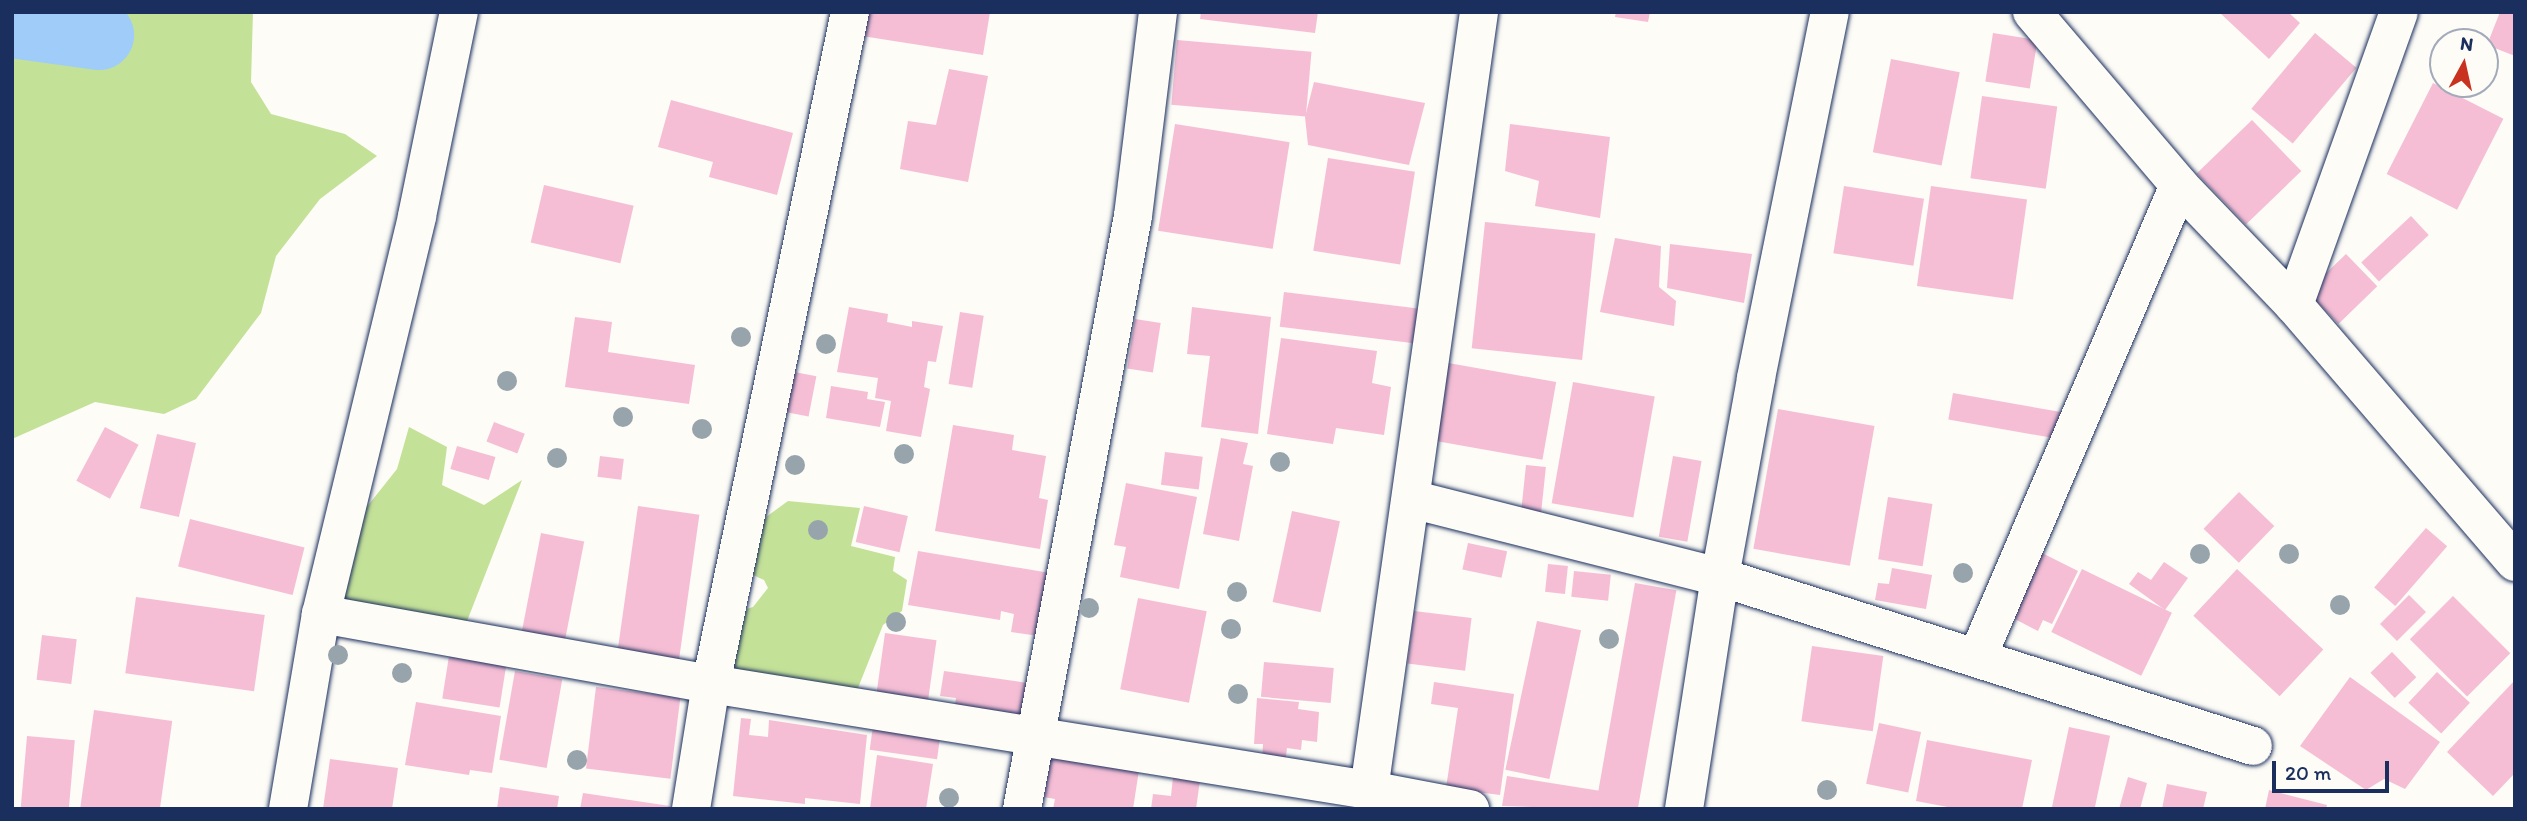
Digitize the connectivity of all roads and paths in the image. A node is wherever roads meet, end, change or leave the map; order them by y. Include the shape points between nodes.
1 (459, 12) edge
2 (850, 12) edge
3 (1158, 12) edge
4 (1479, 12) edge
5 (1830, 12) edge
6 (2032, 12) edge
7 (2399, 12) edge
8 (2179, 185) junction
9 (2294, 305) junction
10 (1410, 499) junction
11 (2515, 562) edge
12 (1720, 577) junction
13 (321, 614) junction
14 (1977, 658) junction
15 (711, 684) junction
16 (1034, 738) junction
17 (2253, 746) dead end
18 (1369, 790) junction
19 (288, 809) edge
20 (691, 809) edge
21 (1022, 809) edge
22 (1470, 809) edge
23 (1684, 809) edge

1 - 13 street via 417,216
2 - 15 street
3 - 16 street via 1133,216
4 - 10 street
5 - 12 street
6 - 8 street
7 - 9 street
8 - 9 street
8 - 14 street
9 - 11 street
10 - 12 street
10 - 18 street
12 - 14 street
12 - 23 street
13 - 15 street
13 - 19 street
14 - 17 street
15 - 16 street
15 - 20 street
16 - 18 street
16 - 21 street
18 - 22 street

